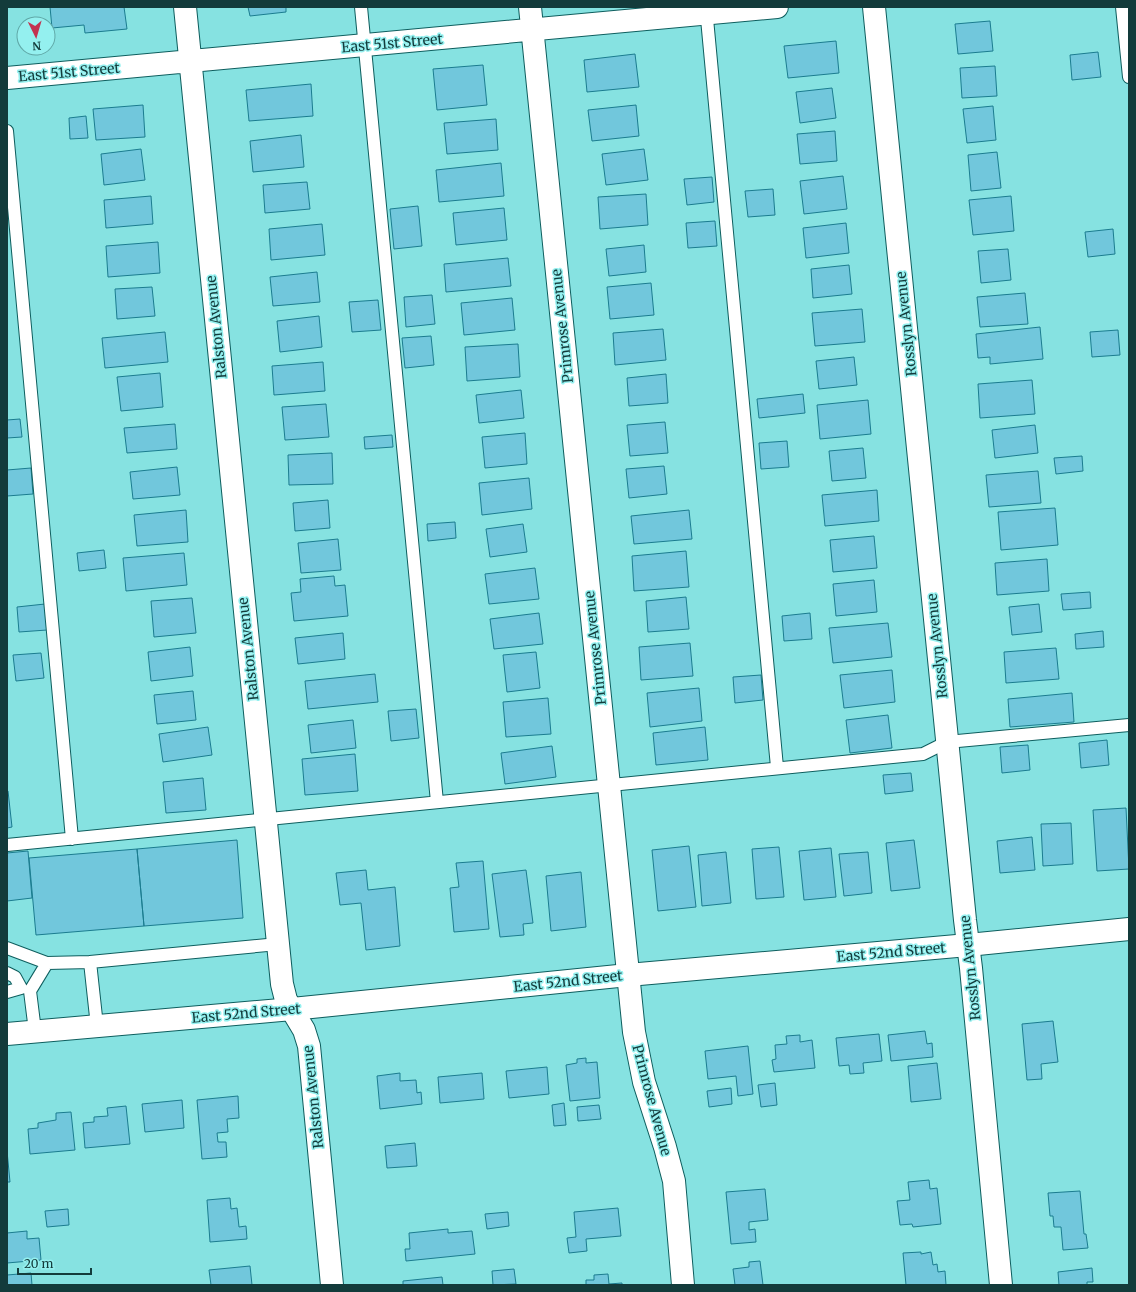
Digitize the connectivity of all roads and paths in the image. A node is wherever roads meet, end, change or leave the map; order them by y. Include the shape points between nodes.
1 (185, 7) edge
2 (361, 7) edge
3 (530, 7) edge
4 (777, 7) edge
5 (874, 7) edge
6 (1122, 7) edge
7 (706, 10) edge
8 (532, 30) junction
9 (365, 45) junction
10 (190, 61) junction
11 (1129, 77) edge
12 (7, 78) edge
13 (7, 131) edge
14 (1129, 725) edge
15 (947, 742) junction
16 (777, 767) junction
17 (608, 783) junction
18 (437, 802) junction
19 (265, 820) junction
20 (72, 839) junction
21 (7, 845) edge
22 (1129, 929) edge
23 (278, 944) junction
24 (968, 945) junction
25 (7, 948) edge
26 (90, 962) junction
27 (47, 963) junction
28 (7, 973) edge
29 (628, 974) junction
30 (26, 990) junction
31 (7, 992) edge
32 (292, 1009) junction
33 (97, 1026) junction
34 (35, 1031) junction
35 (7, 1034) edge
36 (332, 1285) edge
37 (683, 1285) edge
38 (1001, 1285) edge

1 - 10 street, Ralston Avenue
2 - 9 lane
3 - 8 street, Primrose Avenue
4 - 7 street, East 51st Street
5 - 15 street, Rosslyn Avenue
6 - 11 lane
7 - 8 street, East 51st Street
7 - 16 lane
8 - 9 street, East 51st Street
8 - 17 street, Primrose Avenue
9 - 10 street, East 51st Street
9 - 18 lane
10 - 12 street, East 51st Street
10 - 19 street, Ralston Avenue
13 - 20 lane
14 - 15 lane
15 - 16 lane via 923,754
15 - 24 street, Rosslyn Avenue
16 - 17 lane
17 - 18 lane
17 - 29 street, Primrose Avenue
18 - 19 lane
19 - 20 lane
19 - 23 street, Ralston Avenue
20 - 21 lane
22 - 24 street, East 52nd Street
23 - 26 lane
23 - 32 street, Ralston Avenue via 284,993
24 - 29 street, East 52nd Street
24 - 38 street, Rosslyn Avenue
25 - 27 lane
26 - 27 lane
26 - 33 lane
27 - 30 lane
28 - 30 lane via 15,977
29 - 32 street, East 52nd Street
29 - 37 street, Primrose Avenue via 640,1066 665,1147 675,1190
30 - 31 lane
30 - 34 lane
32 - 33 street, East 52nd Street
32 - 36 street, Ralston Avenue via 304,1030 309,1046
33 - 34 street, East 52nd Street
34 - 35 street, East 52nd Street

